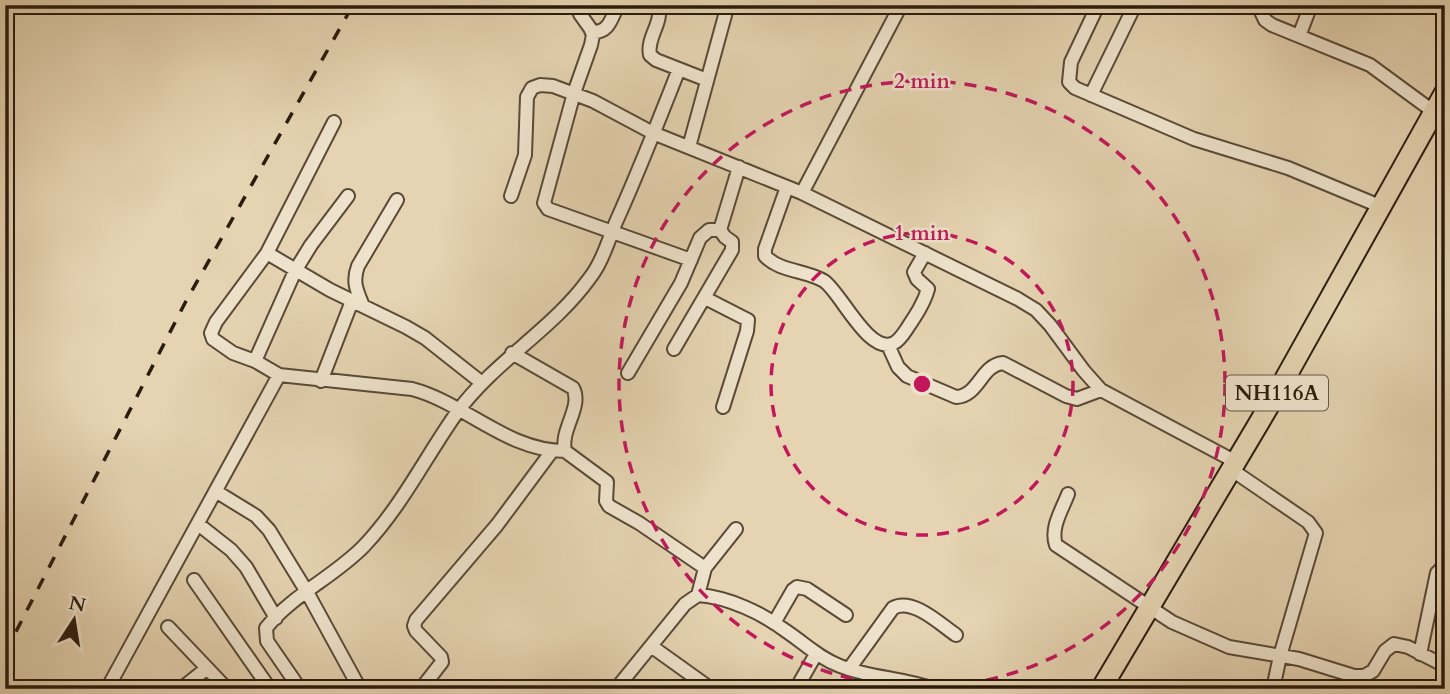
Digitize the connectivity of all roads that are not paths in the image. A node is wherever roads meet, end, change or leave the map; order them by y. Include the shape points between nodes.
1 (578, 5) edge
2 (618, 5) edge
3 (657, 5) edge
4 (901, 5) edge
5 (1098, 5) edge
6 (1135, 5) edge
7 (1311, 5) edge
8 (727, 8) dead end
9 (1261, 8) edge
10 (592, 32) junction
11 (1299, 36) junction
12 (679, 69) junction
13 (707, 80) junction
14 (1445, 92) edge
15 (574, 93) junction
16 (1091, 95) junction
17 (1434, 112) junction
18 (334, 122) dead end
19 (653, 133) junction
20 (689, 147) junction
21 (739, 167) junction
22 (787, 187) junction
23 (802, 193) junction
24 (348, 196) dead end
25 (511, 196) dead end
26 (397, 201) dead end
27 (1381, 207) junction
28 (720, 230) junction
29 (612, 232) junction
30 (267, 253) junction
31 (925, 253) junction
32 (691, 260) junction
33 (295, 271) junction
34 (705, 298) junction
35 (357, 304) junction
36 (888, 345) junction
37 (674, 349) dead end
38 (512, 352) junction
39 (255, 362) junction
40 (628, 373) dead end
41 (279, 375) junction
42 (321, 381) junction
43 (482, 383) junction
44 (1101, 390) junction
45 (723, 407) dead end
46 (459, 411) junction
47 (558, 451) junction
48 (1234, 466) junction
49 (217, 492) junction
50 (1068, 494) dead end
51 (198, 524) junction
52 (736, 529) dead end
53 (1445, 565) edge
54 (705, 568) junction
55 (194, 580) dead end
56 (307, 592) junction
57 (698, 595) junction
58 (1150, 607) junction
59 (846, 615) dead end
60 (276, 618) junction
61 (774, 623) junction
62 (168, 627) dead end
63 (956, 635) dead end
64 (651, 646) junction
65 (816, 654) junction
66 (1420, 654) junction
67 (1280, 656) junction
68 (1445, 666) edge
69 (206, 669) junction
70 (849, 669) junction
71 (107, 689) edge
72 (181, 689) edge
73 (227, 689) edge
74 (270, 689) edge
75 (300, 689) edge
76 (320, 689) edge
77 (330, 689) edge
78 (360, 689) edge
79 (421, 689) edge
80 (616, 689) edge
81 (711, 689) edge
82 (796, 689) edge
83 (933, 689) edge
84 (1101, 689) edge
85 (1273, 689) edge

1 - 10 street
2 - 10 street via 607,29
3 - 12 street via 660,15 649,55
4 - 23 street
5 - 16 street via 1068,74 1075,88
6 - 16 street
7 - 11 street
8 - 13 street
9 - 11 street via 1265,20
10 - 15 street
11 - 17 street via 1370,65
12 - 13 street
12 - 19 street
13 - 20 street
14 - 17 highway, NH116A
15 - 19 street
15 - 25 street via 540,85 532,88 527,97 525,155
15 - 29 street via 544,203 548,209
16 - 27 street via 1194,139 1299,173
17 - 27 highway, NH116A
18 - 30 street
19 - 20 street
19 - 29 street
20 - 21 street
21 - 22 street
21 - 28 street
22 - 23 street
22 - 36 street via 765,256 826,282 863,330
23 - 31 street
24 - 33 street
26 - 35 street via 354,275
27 - 48 highway, NH116A
28 - 32 street via 704,233
28 - 34 street via 732,242 733,250
29 - 32 street
29 - 38 street via 592,277 550,323
30 - 33 street
30 - 39 street via 211,333 218,344
31 - 36 street via 914,275 928,292 902,335
31 - 44 street via 1036,310
32 - 40 street
33 - 35 street
33 - 39 street
34 - 37 street
34 - 45 street via 748,320
35 - 42 street
35 - 43 street via 425,338
36 - 44 street via 907,376 956,397 971,391 991,367 1003,363 1066,396 1077,399
38 - 43 street
38 - 47 street via 573,388 576,399
39 - 41 street
41 - 42 street
41 - 49 street
42 - 46 street via 412,389
43 - 46 street
44 - 48 street
46 - 47 street via 492,430 537,448
46 - 56 street via 383,525 339,569
47 - 54 street via 607,482 609,506
47 - 79 street via 416,620 416,631 442,662
48 - 58 highway, NH116A
48 - 67 street via 1316,533
49 - 51 street
49 - 56 street via 256,516 269,530
50 - 58 street via 1055,529 1056,545
51 - 60 street via 246,567
51 - 71 street
52 - 54 street
53 - 66 street via 1437,573
54 - 57 street
55 - 74 street
56 - 60 street
56 - 78 street
57 - 61 street via 713,596
57 - 64 street
58 - 67 street via 1219,644
58 - 84 highway, NH116A
59 - 61 street via 797,587
60 - 75 street via 266,628 267,640
61 - 65 street
62 - 69 street
63 - 70 street via 919,611 899,605 892,608
64 - 80 street
64 - 81 street
65 - 70 street
65 - 82 street
66 - 67 street via 1394,644 1364,676
66 - 68 street
67 - 85 street
69 - 72 street
69 - 73 street
70 - 83 street
76 - 77 street

